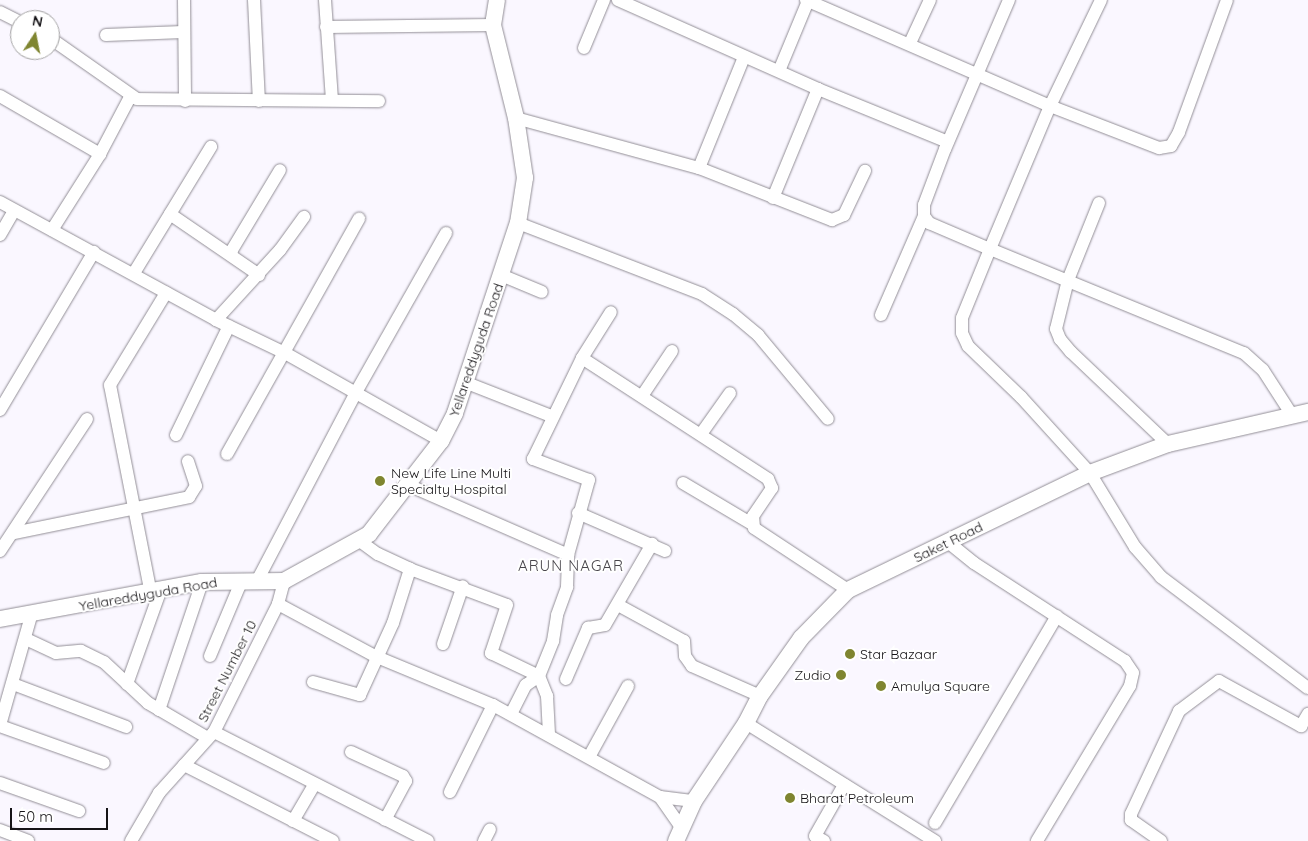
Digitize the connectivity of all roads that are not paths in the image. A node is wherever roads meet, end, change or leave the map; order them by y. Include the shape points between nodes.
1 (184, 0) edge
2 (254, 0) edge
3 (325, 0) edge
4 (497, 0) edge
5 (604, 0) edge
6 (618, 0) edge
7 (807, 0) edge
8 (930, 0) edge
9 (1009, 0) edge
10 (1101, 0) edge
11 (1227, 0) edge
12 (494, 25) junction
13 (326, 27) junction
14 (183, 32) junction
15 (106, 35) dead end
16 (910, 43) junction
17 (60, 44) edge
18 (584, 48) dead end
19 (744, 57) junction
20 (779, 71) junction
21 (977, 72) junction
22 (818, 89) junction
23 (0, 96) edge
24 (137, 99) junction
25 (332, 100) junction
26 (185, 101) junction
27 (258, 101) junction
28 (379, 101) dead end
29 (1050, 106) junction
30 (517, 124) junction
31 (948, 142) junction
32 (211, 147) dead end
33 (100, 154) junction
34 (699, 168) junction
35 (280, 170) dead end
36 (865, 171) dead end
37 (773, 198) junction
38 (0, 202) edge
39 (1099, 203) dead end
40 (14, 210) junction
41 (170, 214) junction
42 (924, 216) junction
43 (304, 217) dead end
44 (360, 219) dead end
45 (518, 223) junction
46 (52, 230) junction
47 (446, 233) dead end
48 (0, 235) edge
49 (990, 250) junction
50 (94, 252) junction
51 (231, 255) junction
52 (134, 273) junction
53 (259, 275) junction
54 (501, 275) junction
55 (1068, 280) junction
56 (542, 292) dead end
57 (166, 293) junction
58 (612, 312) dead end
59 (881, 315) dead end
60 (216, 320) junction
61 (229, 326) junction
62 (672, 351) dead end
63 (285, 354) junction
64 (582, 358) junction
65 (467, 383) junction
66 (730, 392) dead end
67 (355, 394) junction
68 (642, 396) junction
69 (0, 410) edge
70 (1308, 412) edge
71 (1292, 415) junction
72 (551, 416) junction
73 (87, 419) dead end
74 (828, 419) dead end
75 (701, 434) junction
76 (176, 435) dead end
77 (441, 441) junction
78 (1168, 444) junction
79 (228, 454) dead end
80 (188, 461) dead end
81 (1090, 473) junction
82 (683, 483) dead end
83 (408, 486) junction
84 (135, 510) junction
85 (578, 513) junction
86 (752, 524) junction
87 (14, 533) junction
88 (357, 539) junction
89 (948, 542) junction
90 (652, 544) junction
91 (0, 551) edge
92 (665, 551) dead end
93 (568, 555) junction
94 (410, 569) junction
95 (249, 580) junction
96 (284, 581) junction
97 (202, 582) junction
98 (463, 586) junction
99 (848, 590) junction
100 (155, 593) junction
101 (278, 604) junction
102 (618, 606) junction
103 (32, 613) junction
104 (1057, 616) junction
105 (0, 619) edge
106 (26, 639) junction
107 (443, 644) dead end
108 (210, 656) dead end
109 (377, 657) junction
110 (539, 676) junction
111 (566, 679) dead end
112 (313, 682) dead end
113 (13, 684) junction
114 (127, 684) junction
115 (628, 686) dead end
116 (1308, 688) edge
117 (760, 696) junction
118 (493, 705) junction
119 (159, 710) junction
120 (511, 714) junction
121 (1308, 714) edge
122 (746, 723) junction
123 (0, 726) edge
124 (126, 727) dead end
125 (1304, 730) edge
126 (549, 733) junction
127 (211, 735) junction
128 (351, 752) dead end
129 (589, 757) junction
130 (104, 763) dead end
131 (184, 765) junction
132 (0, 783) edge
133 (314, 785) junction
134 (844, 785) junction
135 (450, 792) dead end
136 (660, 797) junction
137 (692, 807) junction
138 (79, 811) dead end
139 (386, 820) junction
140 (293, 821) junction
141 (935, 823) dead end
142 (490, 829) dead end
143 (0, 830) edge
144 (679, 835) edge
145 (28, 841) edge
146 (131, 841) edge
147 (333, 841) edge
148 (428, 841) edge
149 (484, 841) edge
150 (824, 841) edge
151 (936, 841) edge
152 (1037, 841) edge
153 (1161, 841) edge

1 - 14 street
2 - 27 street
3 - 13 street
4 - 12 street, Yellareddyguda Road
5 - 18 street
6 - 19 street
7 - 16 street
7 - 20 street
8 - 16 street
9 - 21 street
10 - 29 street
11 - 29 street via 1179,132 1170,146 1159,148
12 - 13 street
12 - 30 street, Yellareddyguda Road
13 - 25 street
14 - 15 street
14 - 26 street
16 - 21 street
17 - 24 street
19 - 20 street
19 - 34 street
20 - 22 street
21 - 29 street
21 - 31 street
22 - 31 street
22 - 37 street
23 - 33 street
24 - 26 street
24 - 33 street
25 - 27 street
25 - 28 street
26 - 27 street
29 - 49 street
30 - 34 street
30 - 45 street, Yellareddyguda Road via 525,178
31 - 42 street via 924,205
32 - 41 street
33 - 46 street
34 - 37 street
35 - 51 street
36 - 37 street via 839,220
38 - 40 street
39 - 55 street
40 - 46 street
40 - 48 street
41 - 51 street
41 - 52 street
42 - 49 street via 929,223
42 - 59 street
43 - 53 street
44 - 63 street
45 - 54 street, Yellareddyguda Road
45 - 74 street via 702,294 758,334
46 - 50 street
47 - 67 street
49 - 55 street
49 - 81 street via 962,318 962,334 968,346 1022,397
50 - 52 street
50 - 69 street
51 - 53 street
52 - 57 street
53 - 60 street
54 - 56 street
54 - 65 street, Yellareddyguda Road
55 - 71 street via 1244,353 1263,370
55 - 78 street via 1058,312 1056,329 1060,339
57 - 60 street
57 - 84 street via 110,385
58 - 64 street
60 - 61 street
61 - 63 street
61 - 76 street
62 - 68 street
63 - 67 street
63 - 79 street
64 - 68 street
64 - 72 street
65 - 72 street
65 - 77 street, Yellareddyguda Road
66 - 75 street
67 - 77 street
67 - 95 street
68 - 75 street
70 - 71 street, Saket Road
71 - 78 street, Saket Road
72 - 85 street via 533,458 589,480
73 - 87 street
75 - 86 street via 771,481 772,488 753,516
77 - 83 street, Yellareddyguda Road
78 - 81 street, Saket Road
80 - 84 street via 196,486 189,497
81 - 89 street, Saket Road
81 - 116 street via 1135,547 1161,577
82 - 86 street
83 - 88 street, Yellareddyguda Road via 369,534
83 - 93 street
84 - 87 street
84 - 100 street
85 - 90 street
85 - 93 street
86 - 99 street
87 - 91 street
88 - 94 street via 378,554
88 - 96 street, Yellareddyguda Road
89 - 99 street, Saket Road
89 - 104 street via 974,564
90 - 92 street
90 - 102 street
93 - 110 street via 567,587 556,615 553,641
94 - 98 street
94 - 109 street via 393,623
95 - 96 street, Yellareddyguda Road
95 - 97 street, Yellareddyguda Road
95 - 108 street
96 - 101 street, Street Number 10
97 - 100 street, Yellareddyguda Road
97 - 119 street
98 - 107 street
98 - 110 street via 507,605 491,653
99 - 117 street, Saket Road via 801,638
100 - 103 street, Yellareddyguda Road
100 - 114 street
101 - 109 street
101 - 127 street, Street Number 10
102 - 111 street via 605,625 588,628
102 - 117 street via 684,641 685,656 692,666
103 - 105 street, Yellareddyguda Road
103 - 106 street
104 - 141 street
104 - 152 street via 1125,662 1133,673 1130,686
106 - 113 street
106 - 114 street via 56,653 81,651 104,662
109 - 112 street via 360,695
109 - 118 street
110 - 120 street via 526,686
110 - 126 street via 547,696
113 - 123 street
113 - 124 street
114 - 119 street
115 - 129 street
117 - 122 street, Saket Road
118 - 120 street
118 - 135 street
119 - 127 street
120 - 126 street
121 - 125 street
122 - 134 street
122 - 137 street, Saket Road
123 - 130 street
125 - 153 street via 1224,682 1214,682 1179,711 1131,814 1132,820
126 - 129 street
127 - 131 street, Street Number 10
127 - 133 street
128 - 139 street via 403,776 406,781
129 - 136 street
131 - 140 street
131 - 146 street, Street Number 10 via 159,794
132 - 138 street
133 - 139 street
133 - 140 street
134 - 150 street via 815,836
134 - 151 street
136 - 137 street
136 - 144 street
137 - 144 street, Saket Road
139 - 148 street
140 - 147 street
142 - 149 street
143 - 145 street

